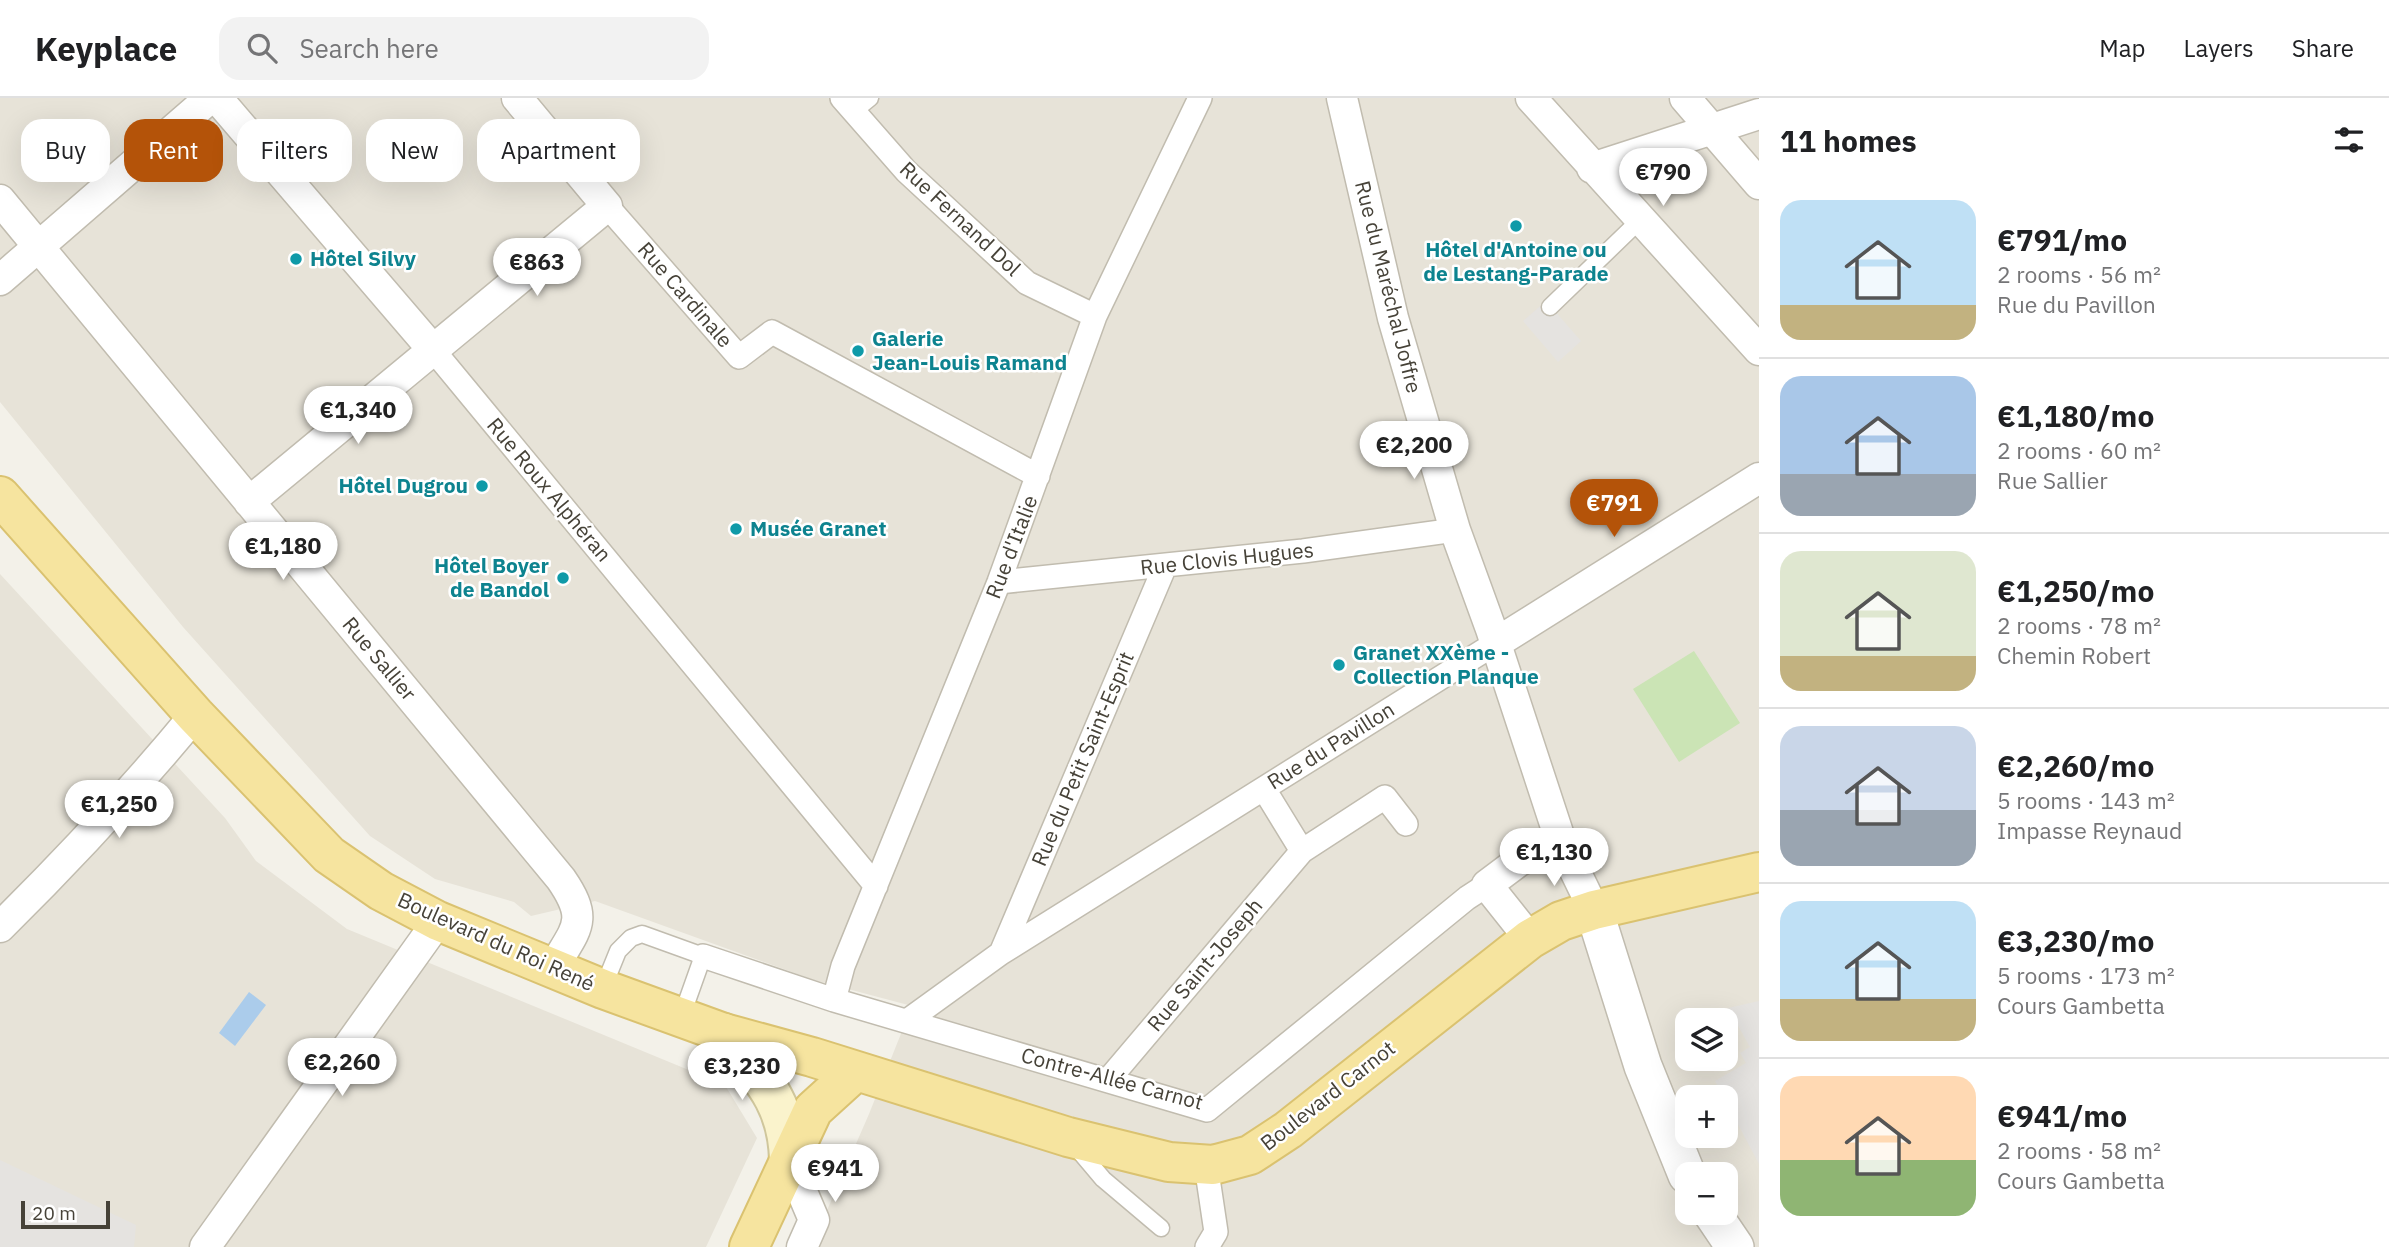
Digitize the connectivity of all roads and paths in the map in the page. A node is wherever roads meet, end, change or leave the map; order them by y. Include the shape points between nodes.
1 (209, 98) edge
2 (218, 98) edge
3 (517, 98) edge
4 (1200, 98) edge
5 (1342, 98) edge
6 (1531, 98) edge
7 (1685, 98) edge
8 (855, 102) edge
9 (1759, 114) edge
10 (1712, 128) junction
11 (1592, 168) junction
12 (1759, 184) edge
13 (0, 200) edge
14 (607, 205) junction
15 (1640, 220) junction
16 (38, 246) junction
17 (0, 280) edge
18 (1550, 307) dead end
19 (1096, 316) junction
20 (1759, 350) edge
21 (434, 351) junction
22 (1038, 476) junction
23 (1759, 478) edge
24 (0, 496) edge
25 (249, 502) junction
26 (1455, 530) junction
27 (1165, 566) junction
28 (999, 582) junction
29 (1496, 643) junction
30 (195, 715) junction
31 (1264, 789) junction
32 (1406, 824) dead end
33 (1561, 842) junction
34 (1302, 851) junction
35 (1759, 872) edge
36 (1488, 885) junction
37 (876, 886) junction
38 (1594, 910) junction
39 (438, 921) junction
40 (0, 927) edge
41 (1530, 939) junction
42 (1001, 953) junction
43 (703, 956) junction
44 (553, 968) junction
45 (603, 989) junction
46 (834, 1000) junction
47 (681, 1018) junction
48 (907, 1021) junction
49 (724, 1033) junction
50 (856, 1071) junction
51 (1109, 1079) junction
52 (1068, 1137) junction
53 (789, 1161) junction
54 (1682, 1162) edge
55 (1206, 1165) junction
56 (1720, 1225) edge
57 (1161, 1228) dead end
58 (206, 1247) edge
59 (749, 1247) edge
60 (802, 1247) edge
61 (1207, 1247) edge
62 (1735, 1247) edge

1 - 16 street
2 - 21 street, Rue Roux Alphéran
3 - 14 street, Rue Cardinale
4 - 19 street, Rue d'Italie
5 - 26 street, Rue du Maréchal Joffre via 1393,318
6 - 11 street
7 - 10 street
8 - 19 street, Rue Fernand Dol via 906,171 1027,282
9 - 10 street
10 - 11 street
10 - 12 street
11 - 15 street
13 - 16 street, Rue Sallier
14 - 21 street
14 - 22 street, Rue Cardinale via 739,357 772,332
15 - 18 lane
15 - 20 street
16 - 17 street
16 - 25 street, Rue Sallier
19 - 22 street, Rue d'Italie
21 - 25 street
21 - 37 street, Rue Roux Alphéran
22 - 28 street, Rue d'Italie
23 - 29 street, Rue du Pavillon
24 - 30 main road, Boulevard du Roi René
25 - 44 street, Rue Sallier via 575,899 579,915
26 - 27 street, Rue Clovis Hugues
26 - 29 street, Rue du Maréchal Joffre
27 - 28 street, Rue Clovis Hugues
27 - 42 street, Rue du Petit Saint-Esprit
28 - 37 street, Rue d'Italie
29 - 31 street, Rue du Pavillon
29 - 33 street, Rue du Maréchal Joffre
30 - 39 main road, Boulevard du Roi René via 329,855 381,891
30 - 40 street via 61,866
31 - 34 street
31 - 42 street, Rue du Pavillon
32 - 34 street, Rue Saint-Joseph via 1385,797
33 - 36 street via 1519,861
33 - 38 street, Rue du Maréchal Joffre
34 - 51 street, Rue Saint-Joseph
35 - 38 main road, Boulevard Carnot
36 - 41 street
36 - 51 street, Contre-Allée Carnot via 1207,1110
37 - 46 street, Rue d'Italie
38 - 41 main road, Boulevard Carnot via 1561,921
38 - 54 street via 1643,1066
39 - 44 main road, Boulevard du Roi René
39 - 58 street
41 - 55 main road, Boulevard Carnot via 1288,1130 1250,1155
42 - 48 street, Rue du Pavillon
43 - 45 lane via 642,934 618,951
43 - 46 street, Contre-Allée Carnot
43 - 47 lane
44 - 45 main road, Boulevard du Roi René
45 - 47 main road, Boulevard du Roi René
46 - 48 street, Contre-Allée Carnot
47 - 49 main road, Boulevard du Roi René
48 - 51 street, Contre-Allée Carnot
49 - 50 main road, Boulevard du Roi René
49 - 53 main road via 772,1094 784,1121
50 - 52 main road, Boulevard Carnot
50 - 53 main road via 813,1110
52 - 55 main road, Boulevard Carnot via 1170,1162
52 - 57 lane via 1103,1179
53 - 59 main road
53 - 60 street via 814,1220
55 - 61 street via 1216,1232
56 - 62 street

